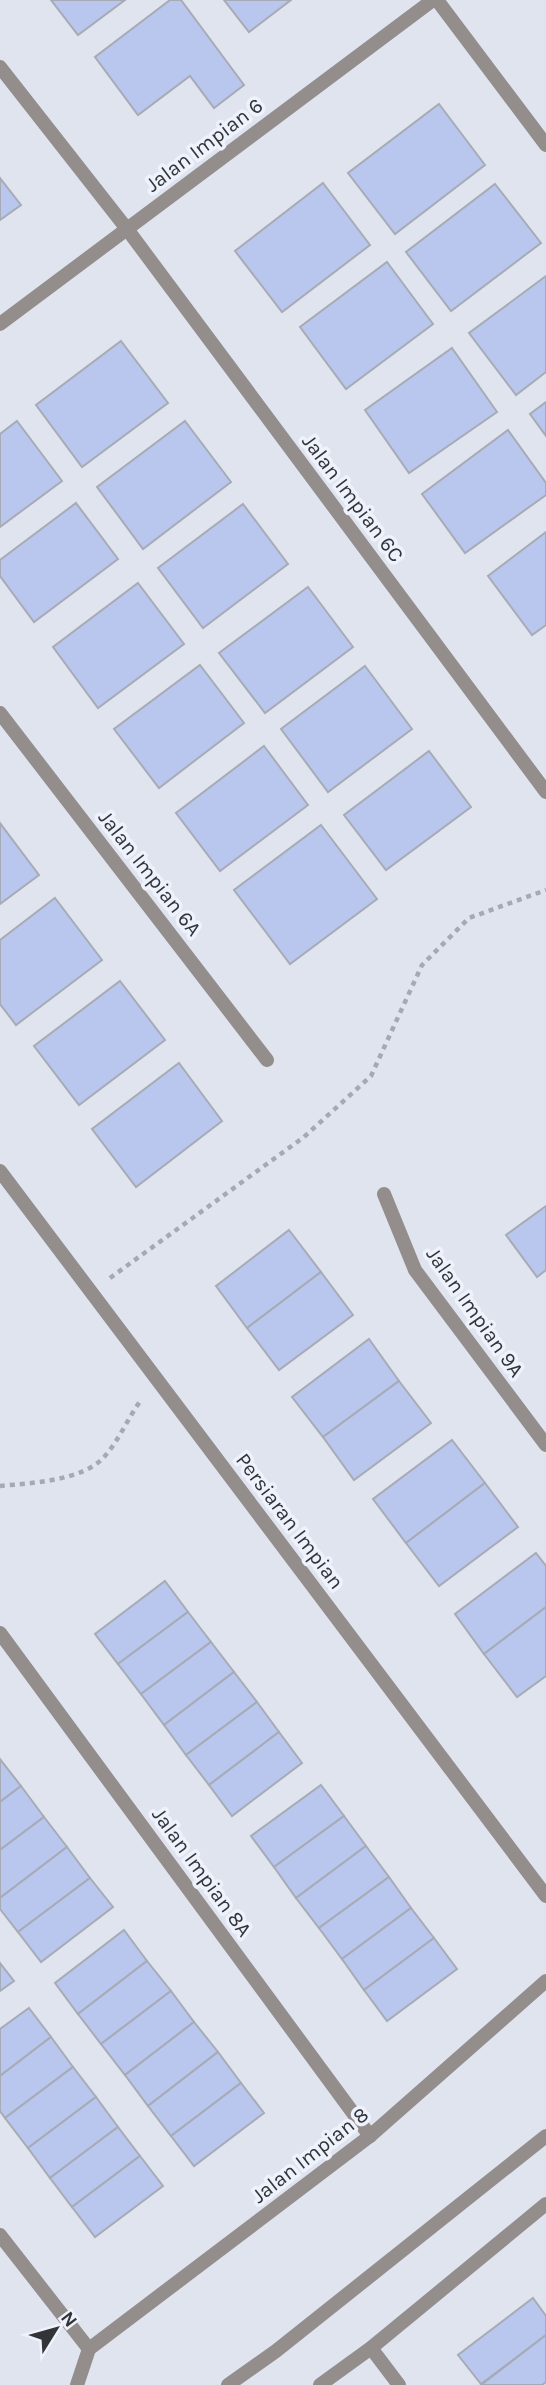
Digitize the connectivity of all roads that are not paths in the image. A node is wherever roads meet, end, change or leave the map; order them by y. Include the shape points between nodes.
1 (435, 0) edge
2 (0, 67) edge
3 (546, 145) edge
4 (127, 229) junction
5 (0, 324) edge
6 (0, 713) edge
7 (546, 792) edge
8 (267, 1060) dead end
9 (0, 1171) edge
10 (384, 1194) dead end
11 (546, 1445) edge
12 (0, 1633) edge
13 (546, 1896) edge
14 (546, 1981) edge
15 (370, 2136) junction
16 (546, 2136) edge
17 (546, 2204) edge
18 (0, 2235) edge
19 (371, 2348) junction
20 (89, 2349) junction
21 (77, 2385) edge
22 (228, 2385) edge
23 (320, 2385) edge
24 (400, 2385) edge

1 - 3 street
1 - 4 street, Jalan Impian 6
2 - 4 street, Jalan Impian 6C
4 - 5 street, Jalan Impian 6
4 - 7 street, Jalan Impian 6C
6 - 8 street, Jalan Impian 6A
9 - 13 street, Persiaran Impian
10 - 11 street, Jalan Impian 9A via 415,1270
12 - 15 street, Jalan Impian 8A
14 - 15 street, Jalan Impian 8
15 - 20 street, Jalan Impian 8
16 - 22 street
17 - 19 street
18 - 20 street
19 - 23 street
19 - 24 street
20 - 21 street

